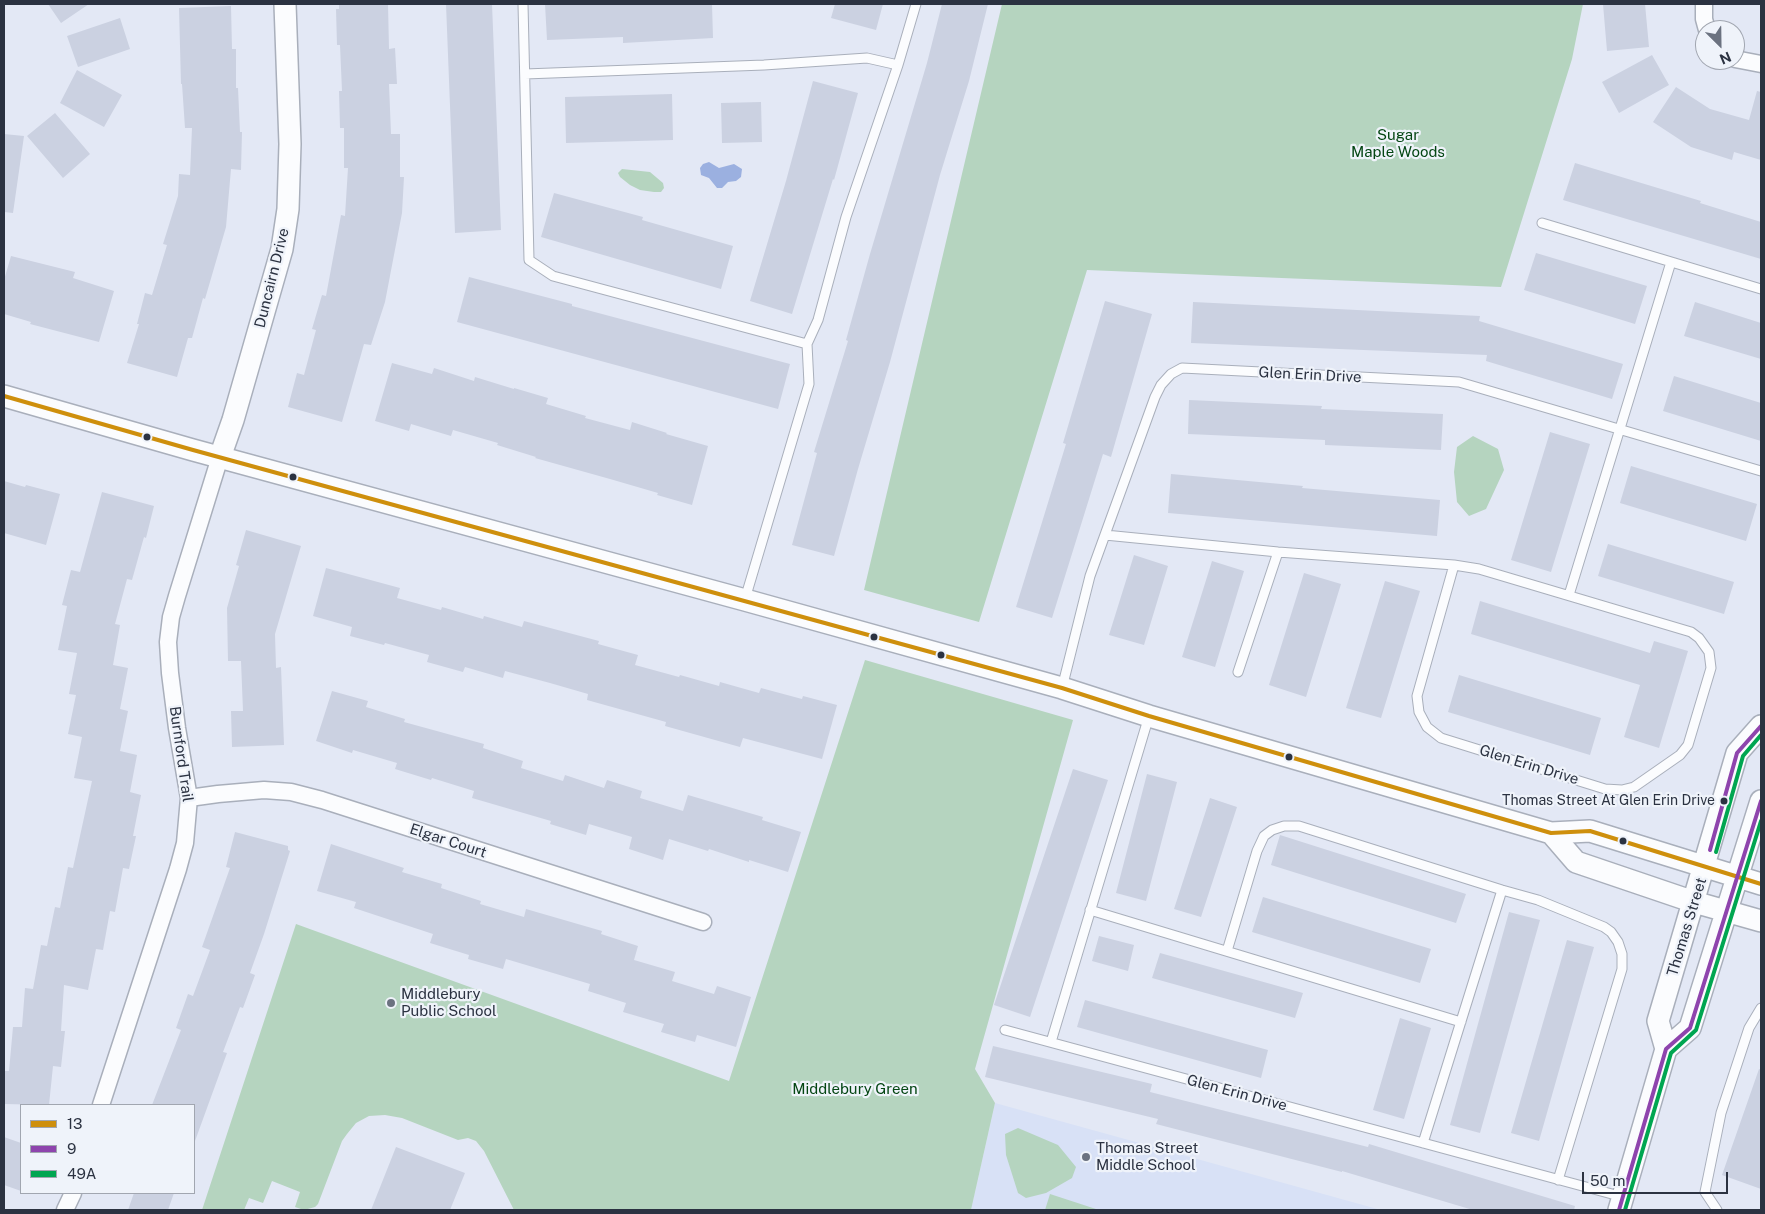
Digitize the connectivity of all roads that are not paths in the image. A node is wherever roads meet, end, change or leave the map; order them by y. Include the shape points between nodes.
1 (285, 4) edge
2 (523, 4) edge
3 (916, 4) edge
4 (1704, 4) edge
5 (1704, 20) edge
6 (1745, 61) edge
7 (1761, 64) edge
8 (898, 65) junction
9 (525, 74) junction
10 (1542, 223) dead end
11 (1671, 262) junction
12 (1761, 289) edge
13 (807, 344) junction
14 (4, 396) edge
15 (1619, 429) junction
16 (220, 457) junction
17 (1761, 470) edge
18 (1105, 535) junction
19 (1278, 552) junction
20 (1454, 565) junction
21 (1569, 595) junction
22 (745, 600) junction
23 (1238, 672) dead end
24 (1062, 688) junction
25 (1149, 716) junction
26 (1761, 726) edge
27 (189, 798) junction
28 (1761, 801) edge
29 (1550, 833) junction
30 (1705, 866) junction
31 (1737, 876) junction
32 (1761, 884) edge
33 (1502, 890) junction
34 (1694, 902) junction
35 (1090, 910) junction
36 (1727, 911) junction
37 (1761, 921) edge
38 (702, 922) dead end
39 (1227, 952) junction
40 (1761, 1008) edge
41 (1461, 1022) junction
42 (1005, 1030) dead end
43 (1051, 1042) junction
44 (1666, 1049) junction
45 (101, 1104) edge
46 (1423, 1143) junction
47 (1558, 1180) junction
48 (73, 1194) edge
49 (1621, 1204) edge
50 (65, 1210) edge
51 (1717, 1210) edge

1 - 16 street, Duncairn Drive via 290,144 286,225 282,249
2 - 9 lane
3 - 8 lane
4 - 5 street
6 - 7 street
8 - 9 lane via 867,58
8 - 13 lane via 846,217 818,320
9 - 13 lane via 530,260 553,276
10 - 11 lane
11 - 12 lane
11 - 15 lane
13 - 22 lane via 809,384
14 - 16 street
15 - 17 lane, Glen Erin Drive
15 - 18 lane, Glen Erin Drive via 1459,382 1182,368 1160,385
15 - 21 lane
16 - 22 street
16 - 27 street, Burnford Trail via 171,617 168,642 177,728
18 - 19 lane, Glen Erin Drive
18 - 24 lane, Glen Erin Drive via 1090,576
19 - 20 lane, Glen Erin Drive
19 - 23 lane
20 - 21 lane, Glen Erin Drive
20 - 21 lane, Glen Erin Drive via 1417,696 1419,712 1428,727 1441,738 1605,789 1634,787 1680,755 1688,745 1711,668 1709,652 1691,632
22 - 24 street
24 - 25 street
25 - 29 street
25 - 35 lane
26 - 30 street, Thomas Street via 1737,753
27 - 38 street, Elgar Court via 264,790 290,792
27 - 45 street, Burnford Trail via 185,844 178,869
28 - 31 street
29 - 30 street via 1590,830
29 - 34 street via 1576,862
30 - 31 street
30 - 34 street, Thomas Street
31 - 32 street
31 - 36 street
33 - 39 lane via 1299,826 1284,826 1264,836 1257,850
33 - 41 lane
33 - 47 lane via 1538,900 1604,927 1618,942 1622,954 1622,969
34 - 36 street
34 - 44 street, Thomas Street via 1658,1022
35 - 39 lane
35 - 43 lane
36 - 37 street
36 - 44 street via 1690,1028
39 - 41 lane
40 - 51 lane via 1749,1028 1720,1113 1705,1192
41 - 46 lane
42 - 43 lane, Glen Erin Drive
43 - 46 lane, Glen Erin Drive
44 - 49 street
46 - 47 lane, Glen Erin Drive
47 - 49 lane, Glen Erin Drive
48 - 50 street

